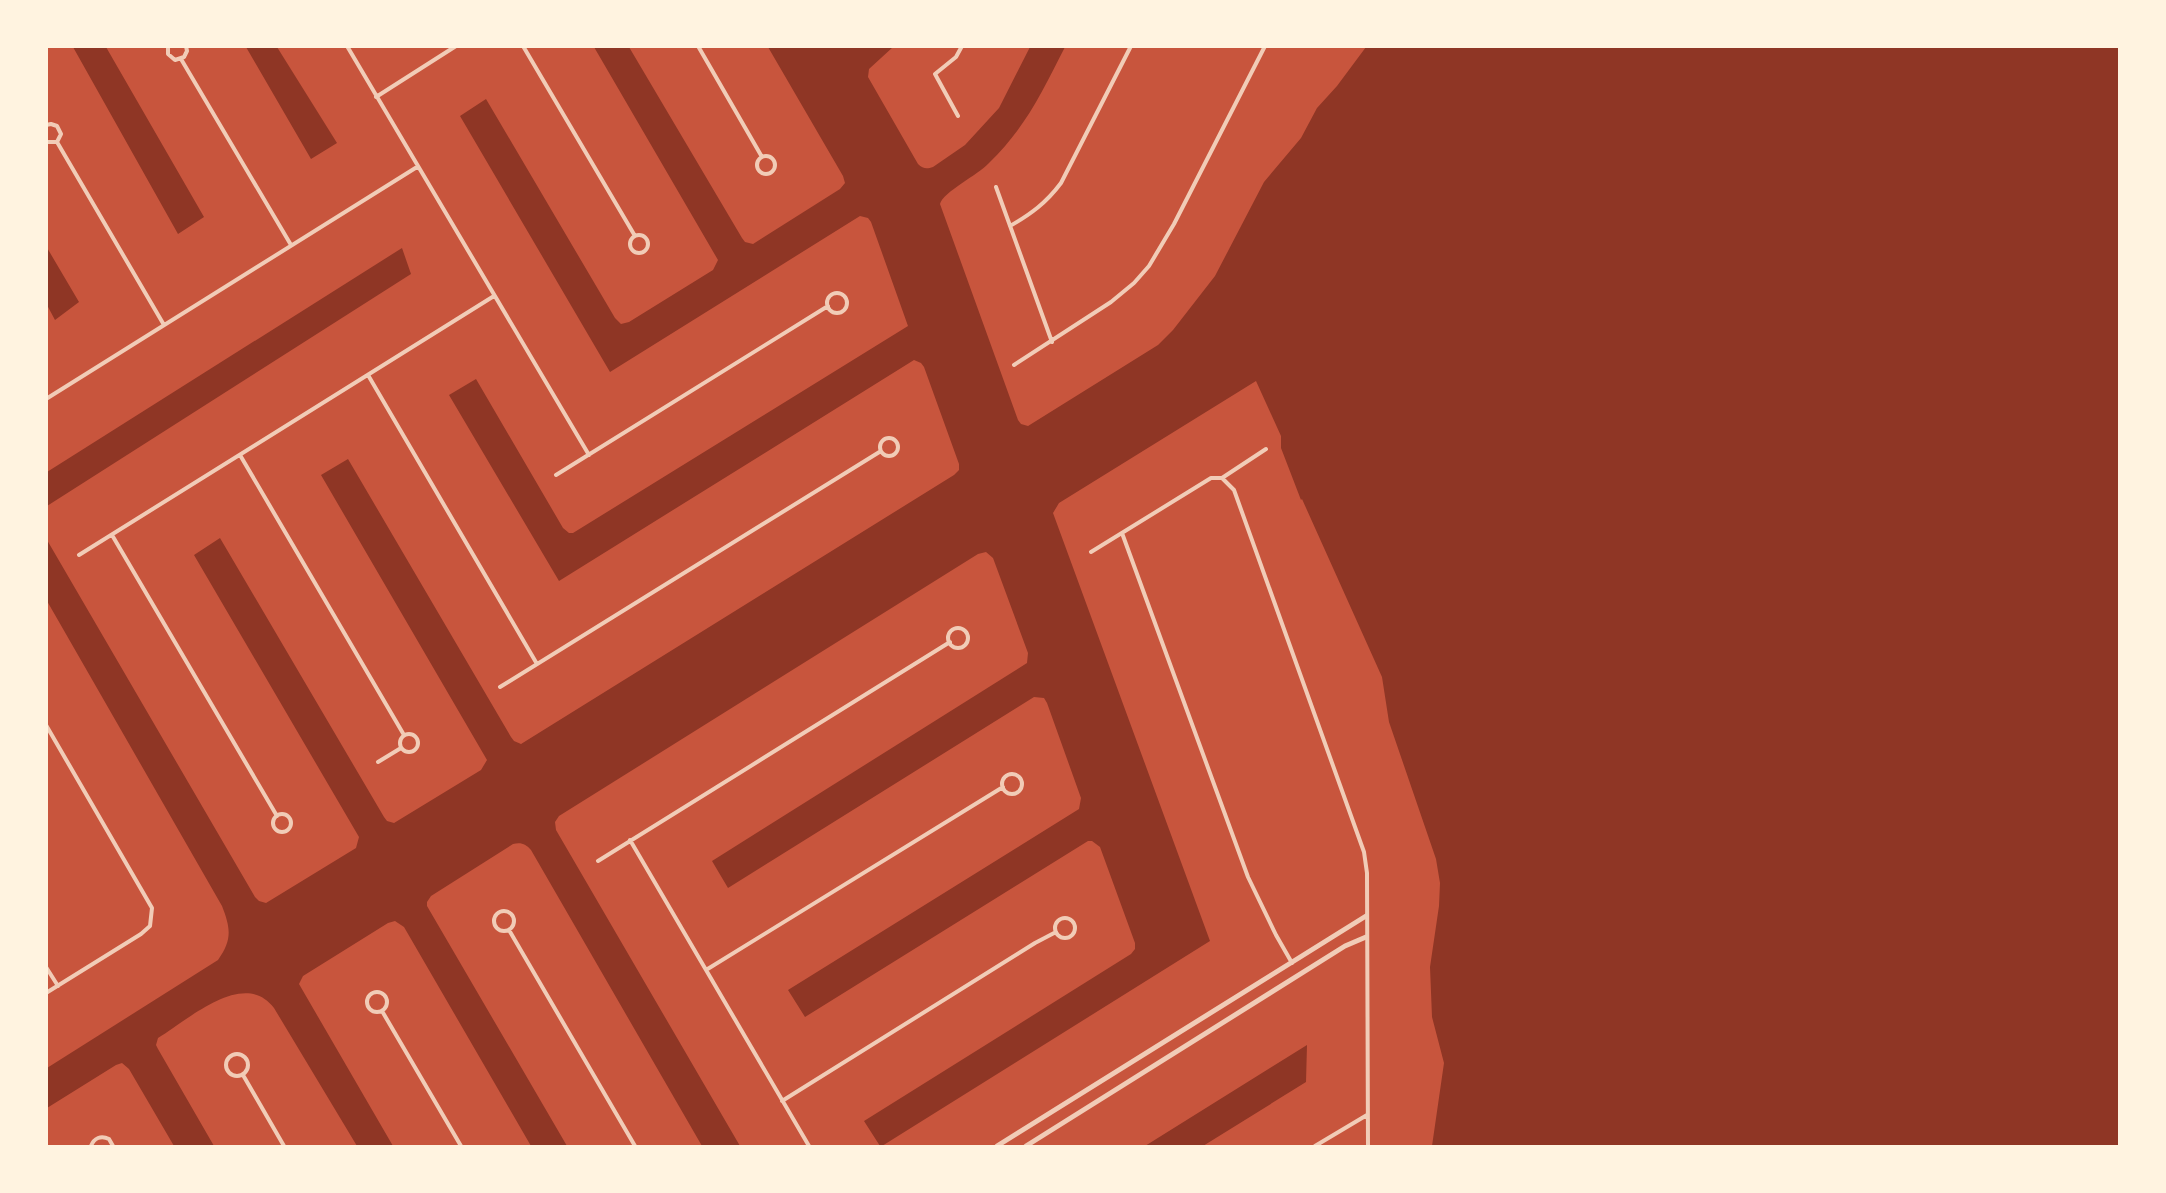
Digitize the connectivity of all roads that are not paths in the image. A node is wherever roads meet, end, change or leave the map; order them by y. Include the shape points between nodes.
1 (168, 46) edge
2 (186, 46) edge
3 (347, 46) edge
4 (456, 46) edge
5 (523, 46) edge
6 (698, 46) edge
7 (962, 46) edge
8 (1131, 46) edge
9 (1265, 46) edge
10 (181, 59) junction
11 (376, 97) junction
12 (958, 116) dead end
13 (46, 125) edge
14 (46, 142) edge
15 (57, 142) junction
16 (762, 157) junction
17 (417, 167) junction
18 (996, 188) dead end
19 (1010, 226) junction
20 (635, 236) junction
21 (291, 245) junction
22 (494, 296) junction
23 (828, 306) junction
24 (164, 325) junction
25 (1052, 342) junction
26 (1014, 365) dead end
27 (368, 375) junction
28 (46, 399) edge
29 (1266, 450) dead end
30 (881, 451) junction
31 (589, 454) junction
32 (240, 455) junction
33 (556, 475) dead end
34 (1222, 478) junction
35 (1122, 533) junction
36 (112, 535) junction
37 (1091, 552) dead end
38 (79, 555) dead end
39 (950, 642) junction
40 (537, 664) junction
41 (500, 687) dead end
42 (46, 725) edge
43 (404, 735) junction
44 (401, 748) junction
45 (378, 762) dead end
46 (1002, 788) junction
47 (277, 816) junction
48 (630, 840) junction
49 (598, 861) dead end
50 (1366, 916) junction
51 (509, 930) junction
52 (1056, 932) junction
53 (1366, 937) junction
54 (1292, 963) junction
55 (46, 967) edge
56 (706, 970) junction
57 (58, 986) junction
58 (46, 993) edge
59 (382, 1011) junction
60 (243, 1075) junction
61 (782, 1101) junction
62 (1059, 1108) junction
63 (1367, 1115) junction
64 (1067, 1120) junction
65 (91, 1146) edge
66 (113, 1146) edge
67 (284, 1146) edge
68 (461, 1146) edge
69 (635, 1146) edge
70 (809, 1146) edge
71 (997, 1146) edge
72 (1026, 1146) edge
73 (1315, 1146) edge
74 (1368, 1146) edge

1 - 10 street via 170,57
2 - 10 street
3 - 11 street
4 - 11 street
5 - 20 street
6 - 16 street
7 - 12 street via 956,57 936,74
8 - 19 street via 1061,183 1032,214
9 - 25 street via 1149,266 1111,302
10 - 21 street
11 - 17 street
13 - 15 street via 60,128
14 - 15 street
15 - 24 street
16 - 16 street via 757,162 758,170 771,173 775,162 769,156
17 - 21 street
17 - 22 street
18 - 19 street
19 - 25 street
20 - 20 street via 630,246 634,252 641,252 646,249 646,240
21 - 24 street
22 - 27 street
22 - 31 street
23 - 23 street via 839,313 847,302 837,294 828,299
23 - 31 street
24 - 28 street
25 - 26 street
27 - 32 street
27 - 40 street
29 - 34 street
30 - 30 street via 893,455 897,443 886,438 881,442
30 - 40 street
31 - 33 street
32 - 36 street
32 - 43 street
34 - 35 street via 1211,478
34 - 50 street via 1234,490 1359,834 1367,873
35 - 37 street
35 - 54 street via 1248,877
36 - 38 street
36 - 47 street
39 - 39 street via 954,647 963,647 967,633 955,629 949,636
39 - 48 street
40 - 41 street
42 - 57 street via 152,908 150,926 141,934
43 - 44 street
43 - 44 street via 413,735 418,746 411,752
44 - 45 street
46 - 46 street via 1009,794 1015,793 1021,780 1010,774 1002,781
46 - 56 street
47 - 47 street via 276,829 288,830 290,819 282,814
48 - 49 street
48 - 56 street
50 - 53 street
50 - 54 street
51 - 51 street via 513,918 500,912 495,917 495,926
51 - 69 street
52 - 52 street via 1069,938 1074,934 1074,925 1066,918 1060,920
52 - 61 street
53 - 63 street
53 - 64 street via 1345,946
54 - 62 street
55 - 57 street
56 - 61 street
57 - 58 street
59 - 59 street via 387,1006 385,995 372,992 368,1007
59 - 68 street
60 - 60 street via 248,1065 246,1058 232,1055 226,1064 227,1071
60 - 67 street
61 - 70 street
62 - 64 street
62 - 71 street
63 - 73 street
63 - 74 street
64 - 72 street
65 - 66 street via 102,1137

